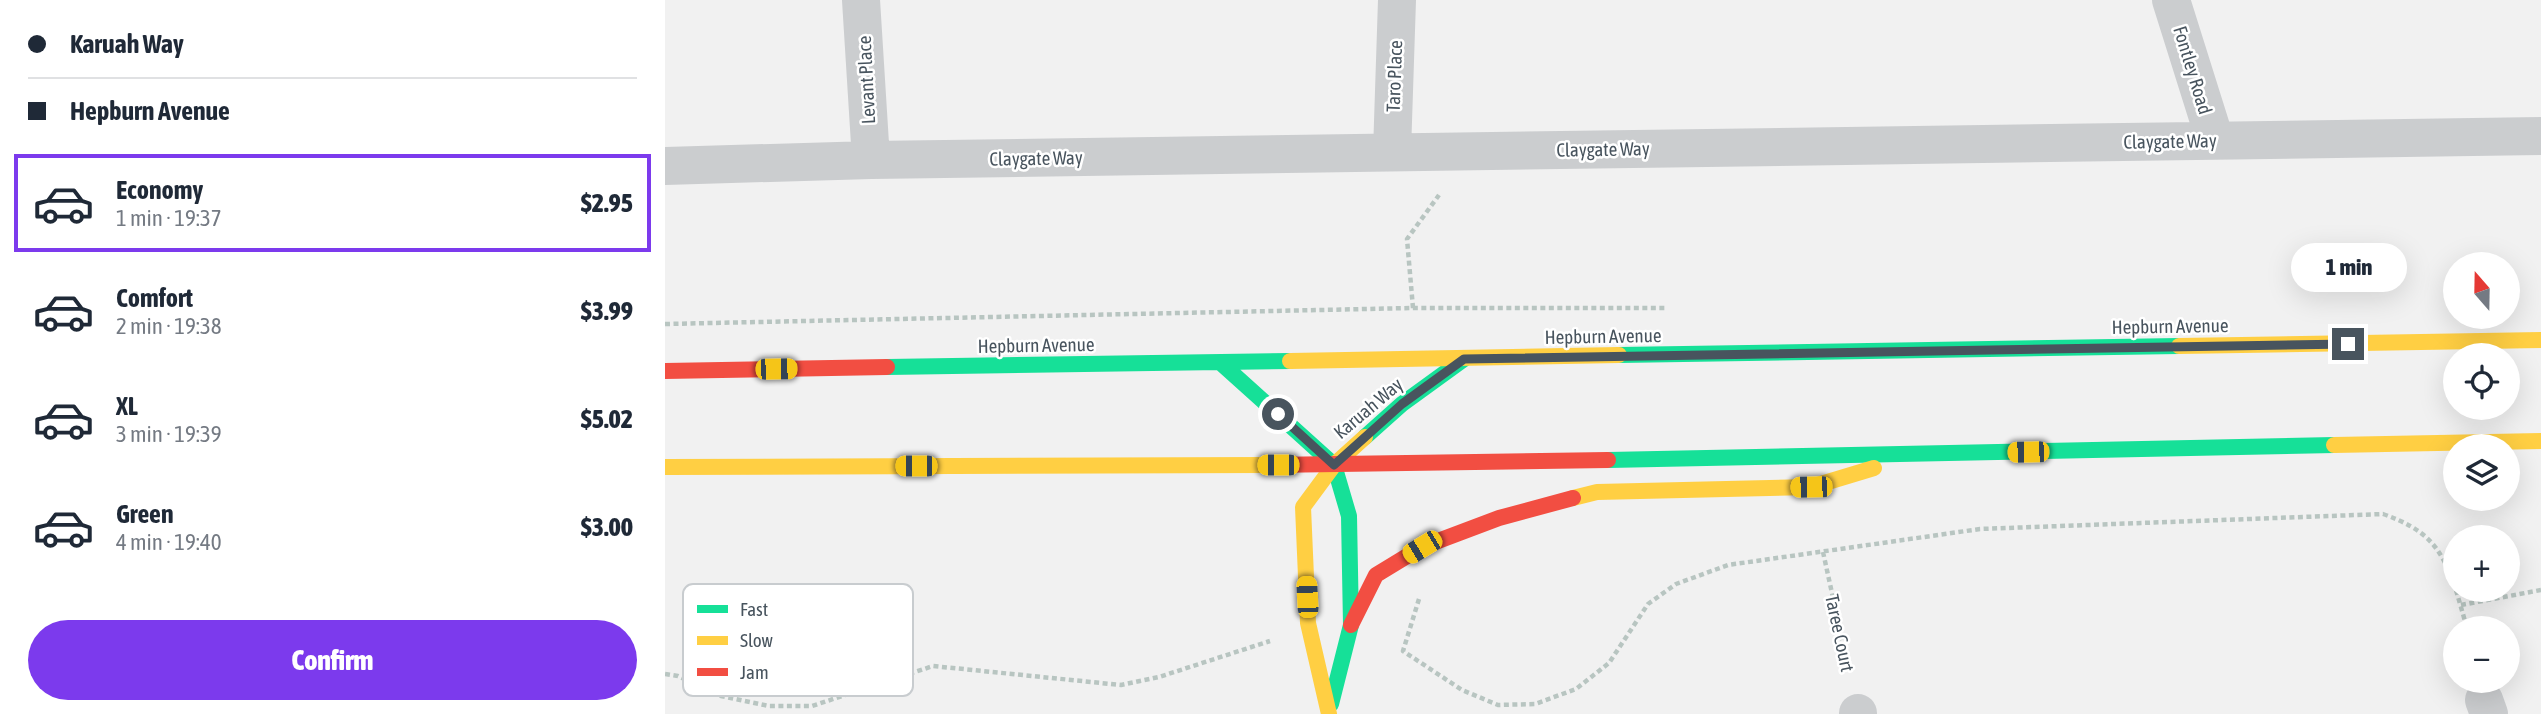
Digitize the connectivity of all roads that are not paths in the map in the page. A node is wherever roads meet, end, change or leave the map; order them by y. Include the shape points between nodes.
1 (862, 0) edge
2 (1397, 0) edge
3 (2171, 0) edge
4 (2541, 136) edge
5 (2215, 140) junction
6 (1392, 152) junction
7 (871, 160) junction
8 (665, 166) edge
9 (2541, 340) edge
10 (1464, 359) junction
11 (1222, 364) junction
12 (665, 371) edge
13 (2541, 441) edge
14 (1920, 454) junction
15 (1334, 465) junction
16 (665, 467) edge
17 (1351, 625) junction
18 (1329, 713) edge

1 - 7 street, Levant Place
2 - 6 street, Taro Place
3 - 5 street, Fontley Road
4 - 5 street, Claygate Way
5 - 6 street, Claygate Way
6 - 7 street, Claygate Way
7 - 8 street, Claygate Way
9 - 10 main road, Hepburn Avenue
10 - 11 main road, Hepburn Avenue
10 - 15 main road, Karuah Way via 1402,404
11 - 12 main road, Hepburn Avenue
11 - 15 main road, Karuah Way
13 - 14 main road
14 - 15 main road
14 - 17 main road via 1811,487 1597,492 1499,518 1422,547 1376,575
15 - 16 main road
15 - 17 main road, Karuah Way via 1349,516
15 - 18 main road, Karuah Way via 1303,507 1308,623
17 - 18 main road, Karuah Way

